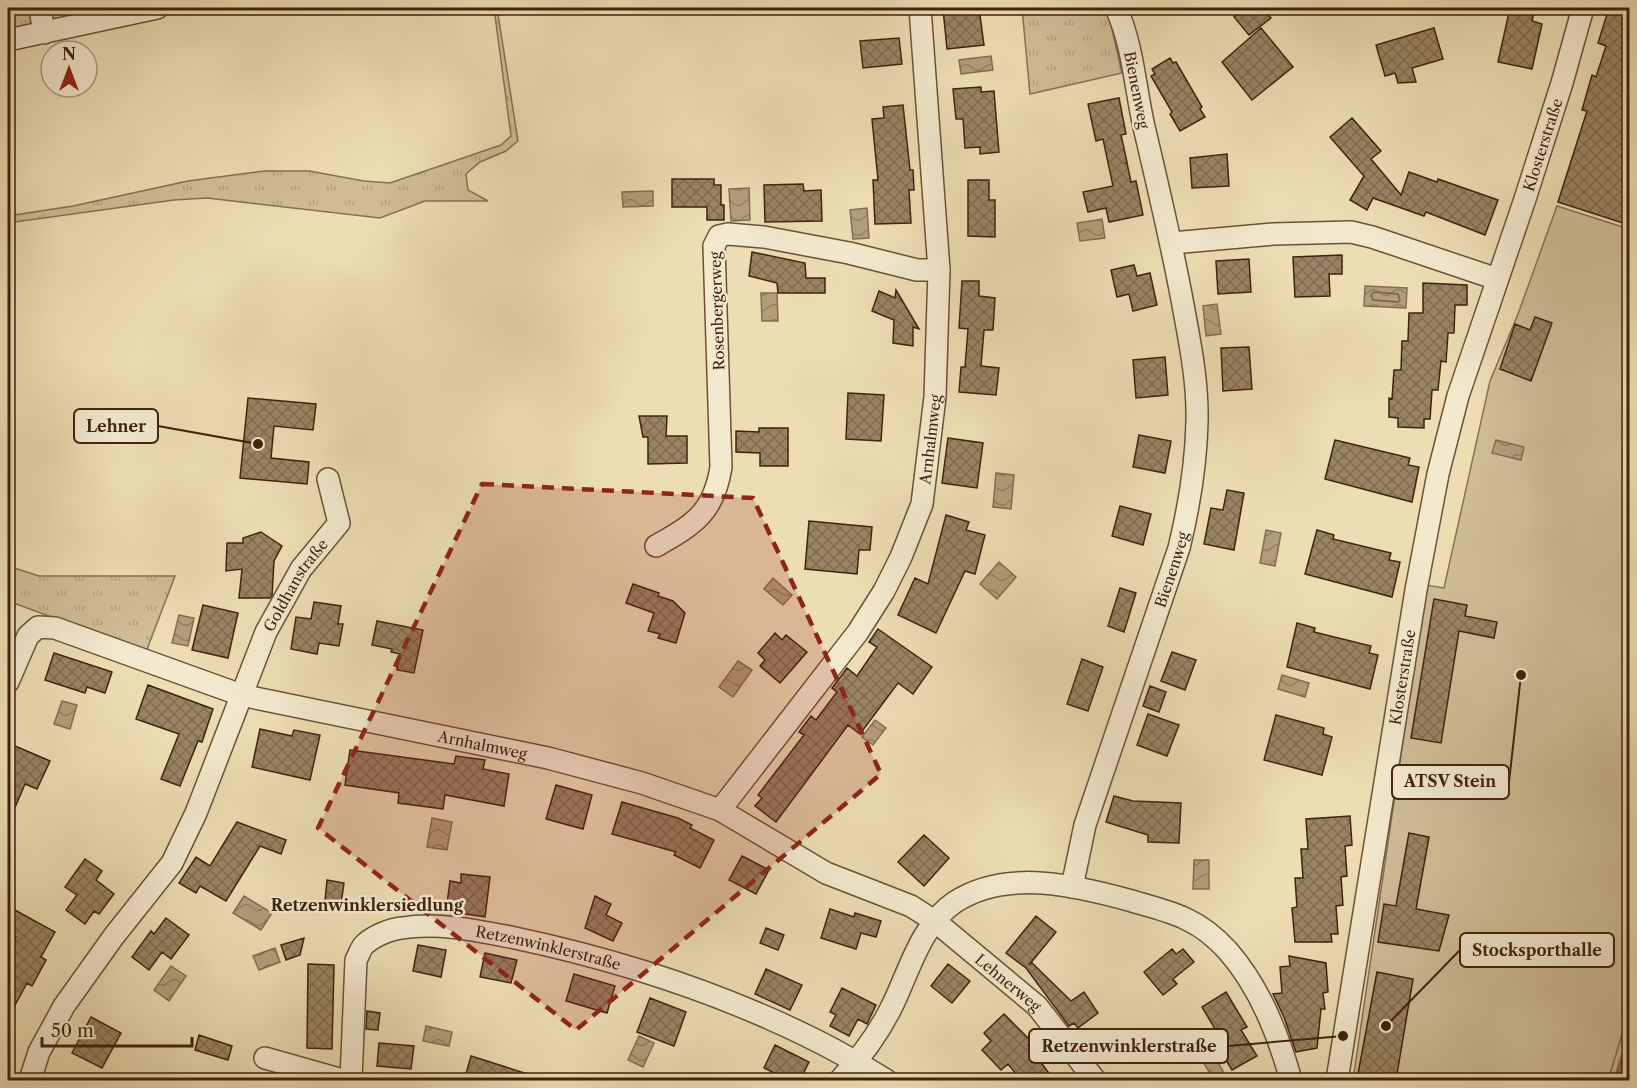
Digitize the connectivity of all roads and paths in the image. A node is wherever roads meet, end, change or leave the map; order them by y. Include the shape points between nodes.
1 (40, 8) edge
2 (157, 8) edge
3 (920, 8) edge
4 (1116, 8) edge
5 (1583, 8) edge
6 (44, 33) junction
7 (8, 40) edge
8 (1172, 243) junction
9 (939, 270) junction
10 (1497, 279) junction
11 (328, 479) dead end
12 (656, 546) dead end
13 (8, 682) edge
14 (241, 695) junction
15 (720, 810) junction
16 (1072, 887) junction
17 (936, 922) junction
18 (265, 1058) dead end
19 (857, 1062) junction
20 (30, 1080) edge
21 (343, 1080) edge
22 (351, 1080) edge
23 (840, 1080) edge
24 (886, 1080) edge
25 (1095, 1080) edge
26 (1291, 1080) edge
27 (1337, 1080) edge

1 - 6 street
2 - 6 street
3 - 9 street, Arnhalmweg
4 - 8 street, Bienenweg via 1129,46
5 - 10 street, Klosterstraße
6 - 7 street
8 - 10 street via 1352,232
8 - 16 street, Bienenweg via 1197,394 1197,433 1187,517 1085,825
9 - 12 street, Rosenbergerweg via 917,270 764,237 719,236 714,246 719,484 690,527
9 - 15 street, Arnhalmweg via 934,397 922,504 901,557 858,632
10 - 27 street, Klosterstraße via 1458,396 1430,510
11 - 14 street, Goldhanstraße via 339,523 301,569 266,632
13 - 14 street, Arnhalmweg via 28,636 38,627 55,628
14 - 15 street, Arnhalmweg via 548,758 642,783
14 - 20 street via 196,813 172,863 64,1006 39,1052
15 - 17 street, Arnhalmweg via 826,873 911,906
16 - 17 street via 1048,883 999,886 954,903
16 - 26 street via 1165,910 1209,933 1258,994 1280,1042
17 - 19 street via 919,945 881,1027
17 - 25 street, Lehnerweg via 1038,1006
18 - 21 street
19 - 22 street, Retzenwinklerstraße via 729,1003 638,971 562,948 440,926 401,928 364,944 357,960
19 - 23 street
19 - 24 street, Retzenwinklerstraße

